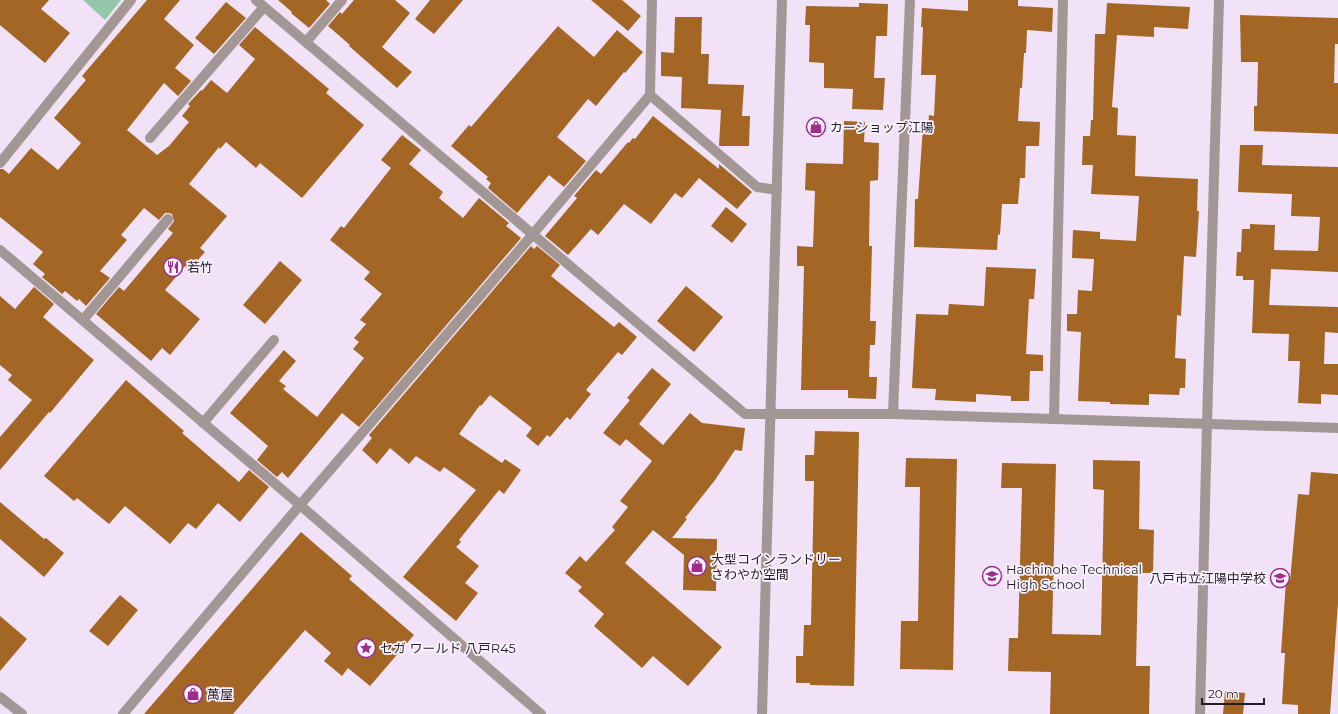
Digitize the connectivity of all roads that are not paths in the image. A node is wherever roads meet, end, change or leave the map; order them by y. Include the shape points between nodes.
1 (131, 0) edge
2 (342, 0) edge
3 (652, 0) edge
4 (782, 0) edge
5 (910, 0) edge
6 (1062, 0) edge
7 (1219, 0) edge
8 (260, 3) edge
9 (306, 42) junction
10 (650, 95) junction
11 (150, 138) dead end
12 (0, 164) edge
13 (777, 190) junction
14 (168, 218) dead end
15 (533, 234) junction
16 (0, 250) edge
17 (83, 320) junction
18 (274, 340) dead end
19 (769, 414) junction
20 (893, 414) junction
21 (1054, 419) junction
22 (203, 423) junction
23 (1207, 423) junction
24 (1338, 428) edge
25 (300, 505) junction
26 (0, 697) edge
27 (22, 714) edge
28 (123, 714) edge
29 (541, 714) edge
30 (762, 714) edge
31 (1200, 714) edge

1 - 12 street
2 - 9 street
3 - 10 street
4 - 13 street
5 - 20 street
6 - 21 street
7 - 23 street
8 - 9 street
8 - 11 street
9 - 15 street
10 - 13 street via 758,187
10 - 15 street
13 - 19 street
14 - 17 street
15 - 19 street via 745,414
15 - 25 street
16 - 17 street
17 - 22 street
18 - 22 street
19 - 20 street
19 - 30 street
20 - 21 street
21 - 23 street
22 - 25 street
23 - 24 street
23 - 31 street
25 - 28 street
25 - 29 street
26 - 27 street

